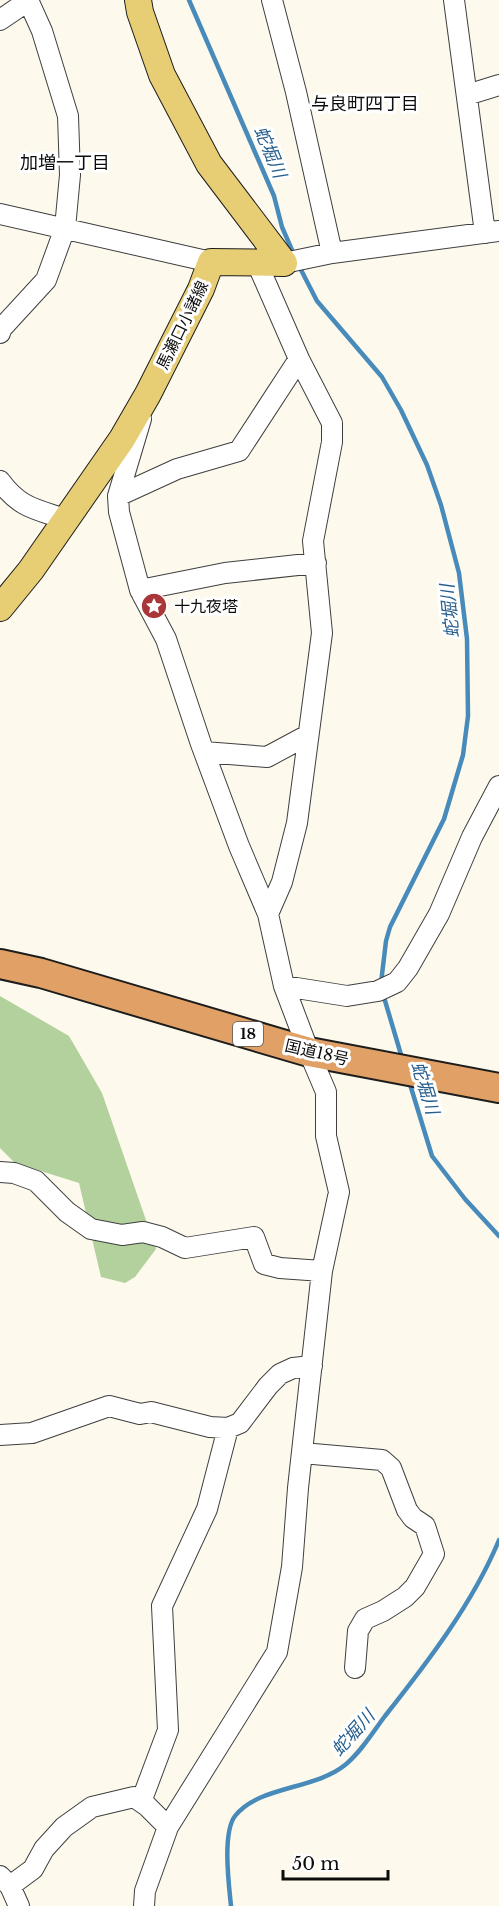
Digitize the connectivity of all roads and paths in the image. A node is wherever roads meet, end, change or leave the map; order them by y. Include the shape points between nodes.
1 (138, 0) edge
2 (272, 0) edge
3 (454, 0) edge
4 (28, 1) edge
5 (0, 20) edge
6 (499, 85) edge
7 (467, 95) junction
8 (0, 214) edge
9 (65, 228) junction
10 (492, 232) edge
11 (332, 253) junction
12 (210, 262) junction
13 (257, 263) junction
14 (284, 263) junction
15 (0, 333) edge
16 (299, 359) junction
17 (148, 394) junction
18 (0, 481) edge
19 (118, 496) junction
20 (65, 519) junction
21 (316, 563) junction
22 (140, 590) junction
23 (0, 608) edge
24 (308, 735) junction
25 (204, 752) junction
26 (499, 786) edge
27 (268, 914) junction
28 (0, 964) edge
29 (284, 986) junction
30 (309, 1052) junction
31 (499, 1088) edge
32 (0, 1172) edge
33 (322, 1271) junction
34 (312, 1366) junction
35 (228, 1428) junction
36 (0, 1435) edge
37 (302, 1453) junction
38 (355, 1668) dead end
39 (141, 1802) junction
40 (168, 1827) junction
41 (5, 1881) edge
42 (19, 1906) edge
43 (144, 1906) edge

1 - 14 main road via 162,75 209,164
2 - 11 street
3 - 7 street
4 - 5 street
4 - 9 street via 42,31 68,116 70,175
6 - 7 street
7 - 10 street
8 - 9 street
9 - 12 street
9 - 15 street via 46,280
10 - 11 street
11 - 14 street
12 - 13 main road, 馬瀬口小諸線
12 - 17 main road, 馬瀬口小諸線 via 201,289
13 - 14 main road, 馬瀬口小諸線
13 - 16 street
16 - 19 street via 239,451 177,469
16 - 21 street via 332,423 332,442 313,541
17 - 19 street
17 - 20 main road, 馬瀬口小諸線 via 122,439
18 - 20 street via 11,496 28,507
19 - 22 street
20 - 23 main road, 馬瀬口小諸線
21 - 22 street via 225,573
21 - 24 street via 322,633
22 - 25 street via 166,639
24 - 25 street via 267,757
24 - 27 street via 297,823 282,882
25 - 27 street
26 - 29 street via 439,914 397,982 378,992 347,996
27 - 29 street
28 - 30 highway, 国道18号 / 18
29 - 30 street
30 - 31 highway, 国道18号 / 18
30 - 33 street via 326,1092 326,1136 339,1192
32 - 33 street via 36,1181 91,1229 122,1235 143,1232 185,1248 254,1237 264,1264
33 - 34 street
34 - 35 street via 280,1374 240,1423
34 - 37 street
35 - 36 street via 109,1406 32,1433
35 - 39 street via 207,1509 162,1606 168,1730
37 - 38 street via 382,1460 391,1468 407,1510 425,1526 434,1554 405,1597 365,1619 358,1631
37 - 40 street via 292,1567 277,1652
39 - 40 street
39 - 41 street via 134,1797 93,1807 64,1827 44,1849 33,1869
40 - 43 street via 145,1891
41 - 42 street

